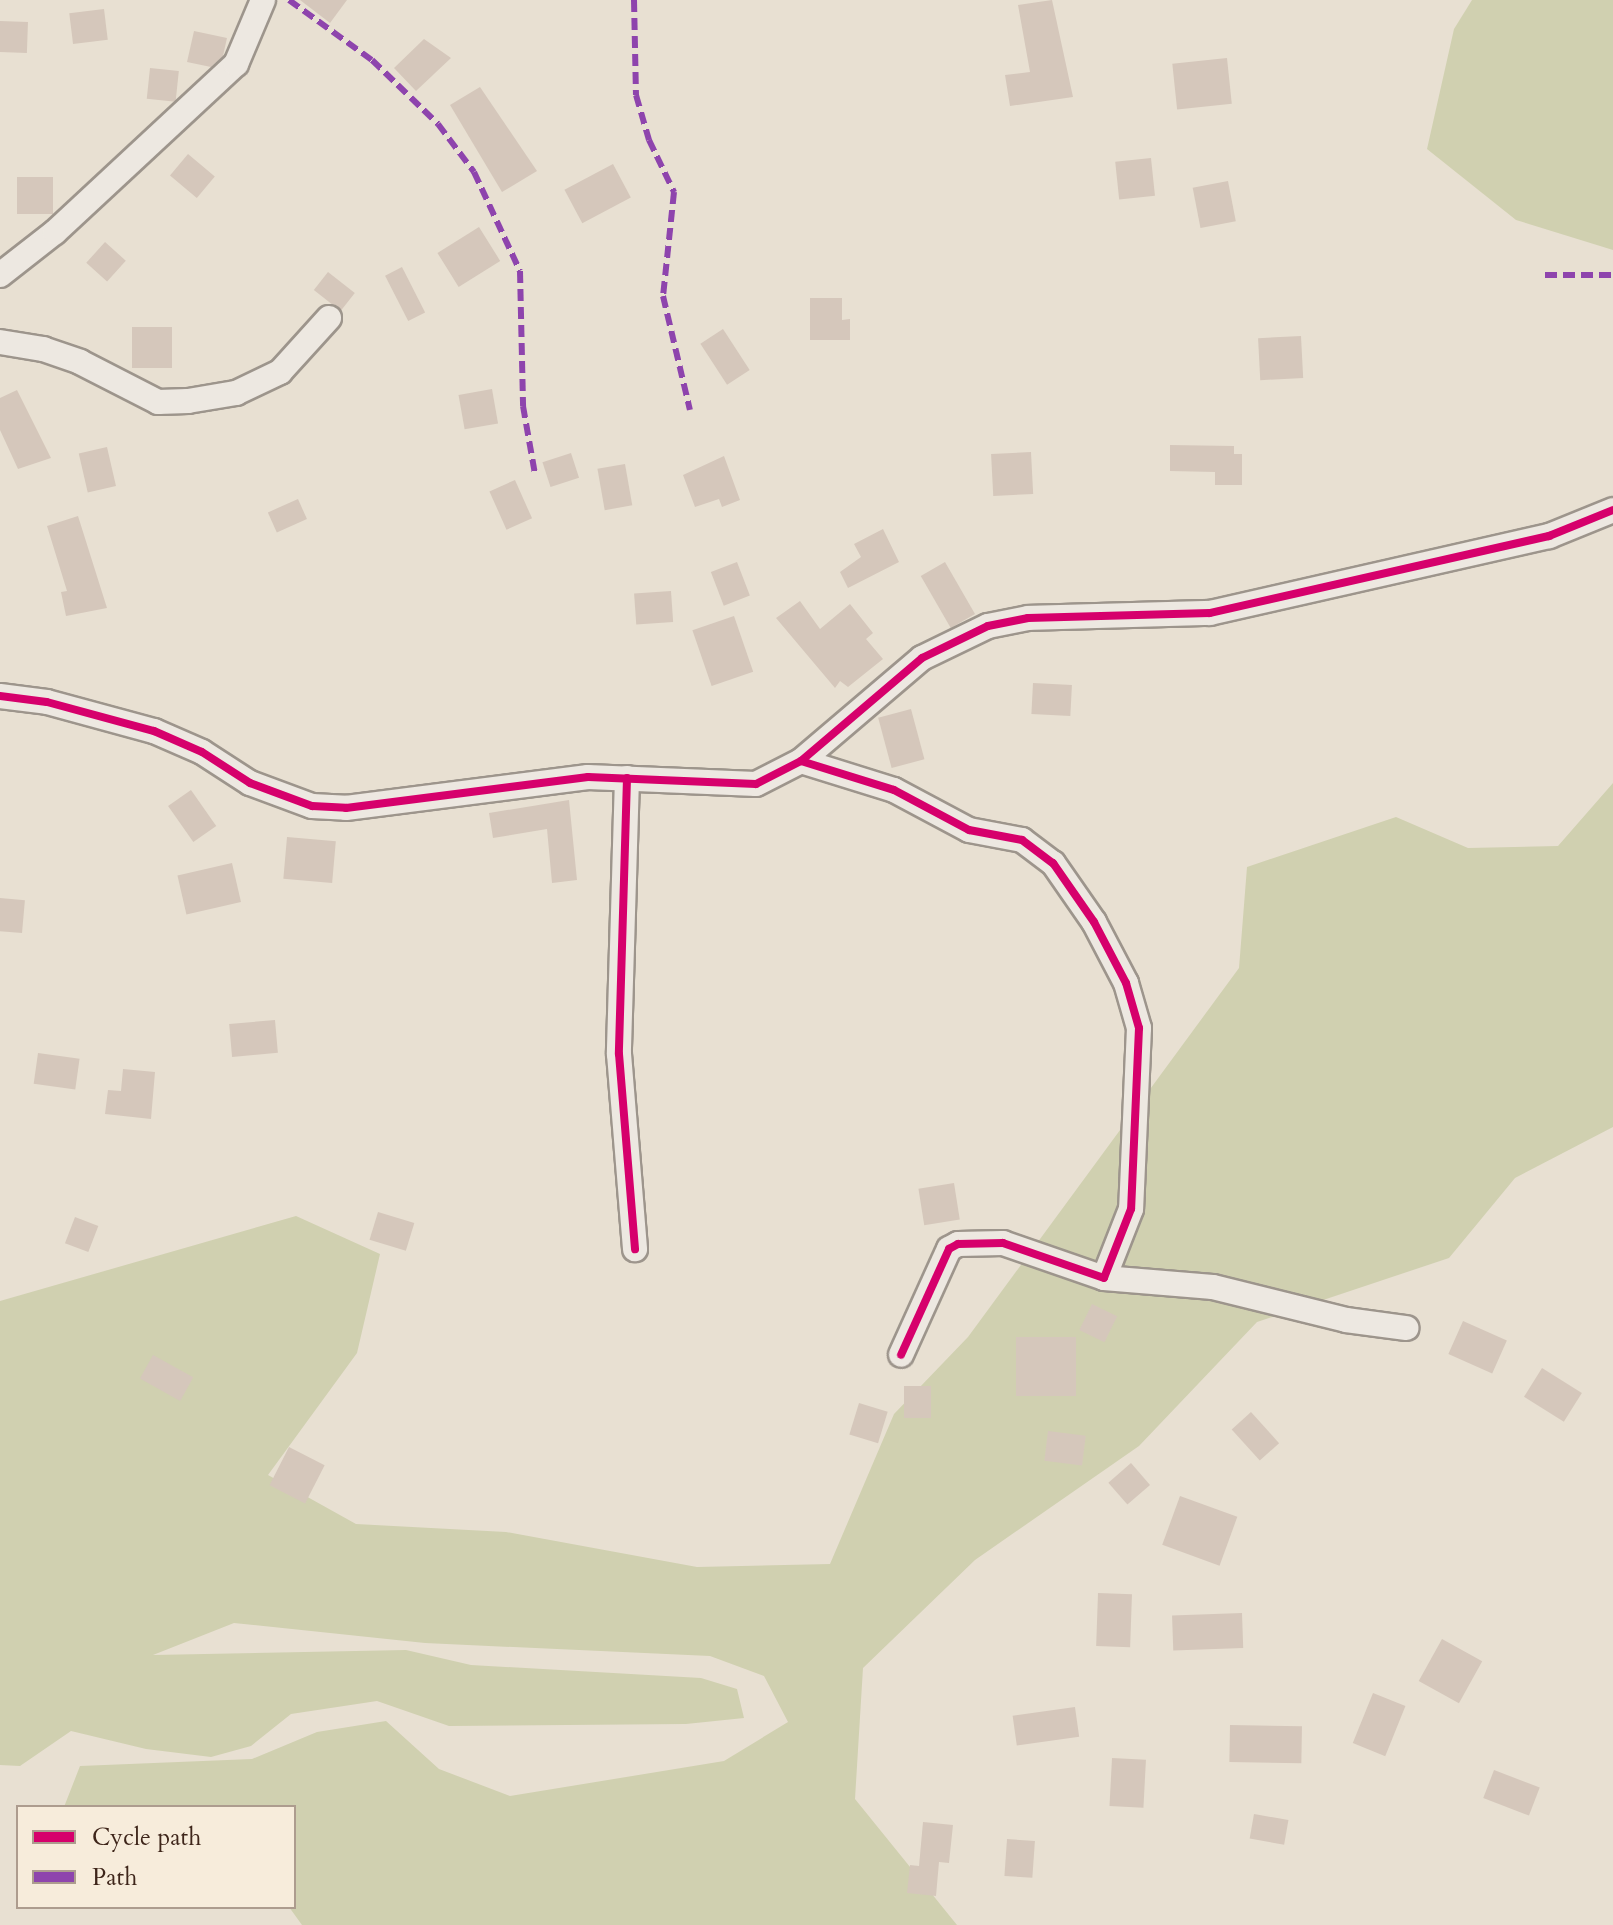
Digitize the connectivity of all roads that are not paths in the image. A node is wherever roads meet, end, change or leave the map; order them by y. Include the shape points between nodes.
1 (263, 0) edge
2 (0, 275) edge
3 (329, 318) dead end
4 (0, 342) edge
5 (1613, 510) edge
6 (0, 696) edge
7 (801, 761) junction
8 (627, 778) junction
9 (635, 1249) dead end
10 (1104, 1278) junction
11 (1406, 1328) dead end
12 (901, 1355) dead end

1 - 2 street via 236,64 55,232
3 - 4 street via 280,372 236,393 188,401 158,402 80,362
5 - 7 street via 1549,536 1222,610 1028,618 988,626 922,658
6 - 8 street via 47,702 154,731 202,752 250,783 312,806 346,808 588,777
7 - 8 street via 756,784 731,787
7 - 10 street via 894,790 969,830 1022,840 1053,863 1094,922 1126,983 1140,1050 1131,1209
8 - 9 street via 619,1054
10 - 11 street via 1213,1287 1346,1320
10 - 12 street via 1003,1243 958,1244 949,1249

